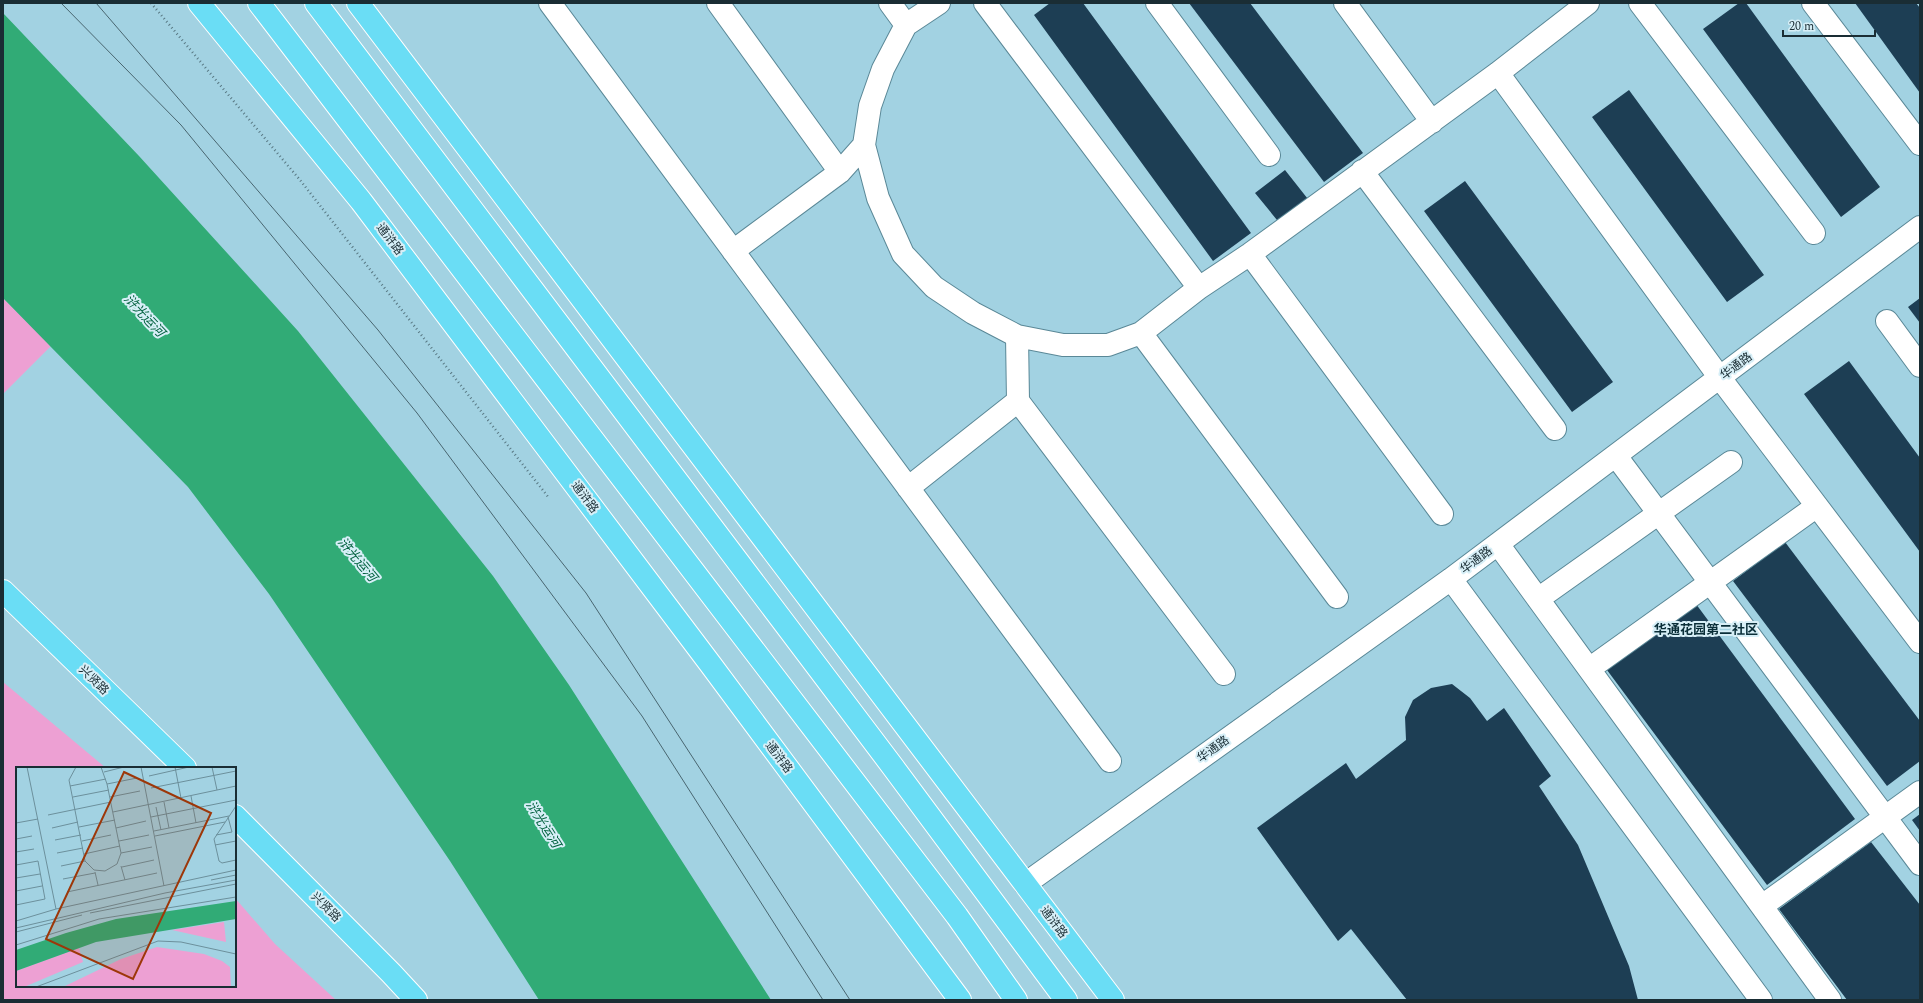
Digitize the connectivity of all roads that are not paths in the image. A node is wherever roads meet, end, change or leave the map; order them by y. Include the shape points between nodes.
1 (199, 3) edge
2 (259, 3) edge
3 (316, 3) edge
4 (358, 3) edge
5 (550, 3) edge
6 (718, 3) edge
7 (890, 3) edge
8 (939, 3) edge
9 (985, 3) edge
10 (1157, 3) edge
11 (1345, 3) edge
12 (1640, 3) edge
13 (1813, 3) edge
14 (1584, 4) edge
15 (906, 26) junction
16 (1498, 74) junction
17 (1432, 122) junction
18 (1920, 144) edge
19 (864, 145) junction
20 (1269, 155) dead end
21 (840, 172) junction
22 (1362, 172) junction
23 (1920, 227) edge
24 (1814, 234) dead end
25 (733, 251) junction
26 (1250, 254) junction
27 (1199, 288) junction
28 (1887, 321) dead end
29 (1141, 333) junction
30 (1016, 336) junction
31 (1920, 366) edge
32 (1720, 378) junction
33 (1018, 401) junction
34 (1555, 429) dead end
35 (1616, 456) junction
36 (1732, 462) dead end
37 (908, 488) junction
38 (1817, 506) junction
39 (1658, 513) junction
40 (1442, 514) dead end
41 (1498, 544) junction
42 (1451, 579) junction
43 (1710, 583) junction
44 (3, 591) edge
45 (1337, 597) dead end
46 (1538, 599) junction
47 (1920, 642) edge
48 (1589, 670) junction
49 (1224, 674) dead end
50 (1110, 761) dead end
51 (184, 767) edge
52 (1920, 792) edge
53 (236, 817) edge
54 (1885, 817) junction
55 (1920, 864) edge
56 (1025, 884) junction
57 (1762, 906) junction
58 (416, 1000) edge
59 (960, 1000) edge
60 (1016, 1000) edge
61 (1066, 1000) edge
62 (1113, 1000) edge
63 (1761, 1000) edge
64 (1830, 1000) edge

1 - 59 main road, 通浒路 via 361,201
2 - 60 main road via 952,910
3 - 61 main road
4 - 56 main road, 通浒路
5 - 25 street
6 - 21 street
7 - 15 street
8 - 15 street
9 - 27 street
10 - 20 street
11 - 17 street
12 - 24 street
13 - 18 street
14 - 16 street
15 - 19 street via 880,76 870,106
16 - 17 street
16 - 32 street
17 - 22 street
19 - 21 street
19 - 30 street via 878,198 903,254 934,287 973,313
21 - 25 street
22 - 26 street
22 - 34 street
23 - 32 street, 华通路
25 - 37 street
26 - 27 street
26 - 40 street
27 - 29 street
28 - 31 street
29 - 30 street via 1108,345 1063,345
29 - 45 street
30 - 33 street
32 - 35 street, 华通路
32 - 38 street
33 - 37 street
33 - 49 street
35 - 39 street
35 - 41 street, 华通路
36 - 39 street
37 - 50 street
38 - 43 street
38 - 47 street
39 - 43 street
39 - 46 street
41 - 42 street, 华通路
41 - 46 street
42 - 56 street, 华通路
42 - 63 street
43 - 48 street
43 - 54 street
44 - 51 main road, 兴贤路
46 - 48 street
48 - 57 street
52 - 54 street
53 - 58 main road, 兴贤路
54 - 55 street
54 - 57 street
56 - 62 main road, 通浒路
57 - 64 street

